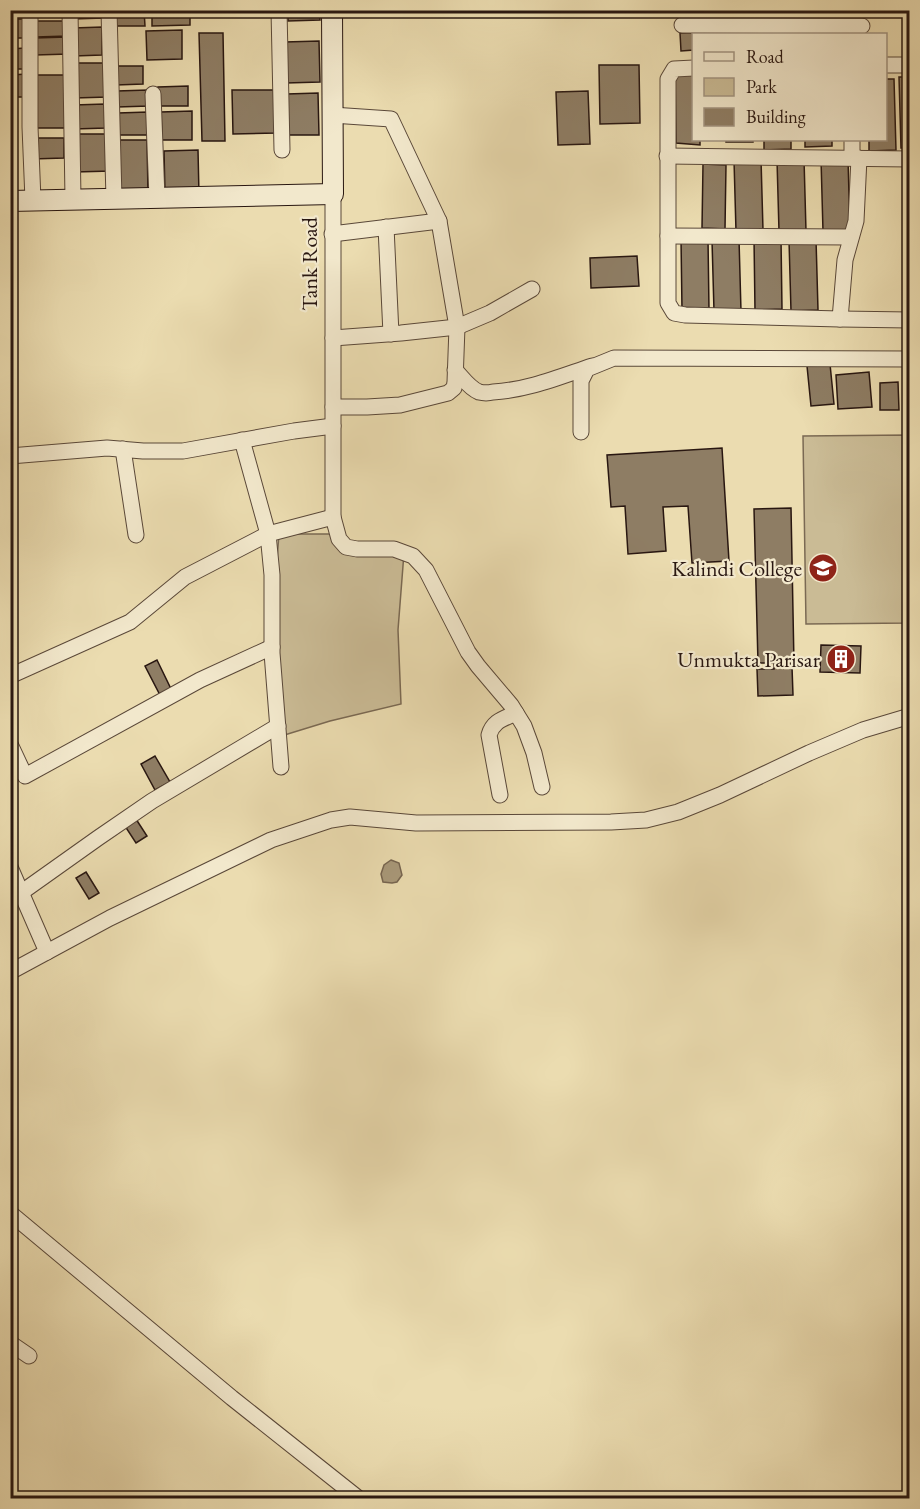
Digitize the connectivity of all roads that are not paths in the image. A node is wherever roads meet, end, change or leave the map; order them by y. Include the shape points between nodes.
1 (30, 10) edge
2 (70, 10) edge
3 (109, 10) edge
4 (279, 10) edge
5 (332, 10) edge
6 (862, 24) edge
7 (682, 25) dead end
8 (887, 65) edge
9 (909, 65) edge
10 (692, 68) edge
11 (153, 94) dead end
12 (332, 116) junction
13 (852, 141) edge
14 (282, 150) dead end
15 (667, 156) junction
16 (855, 158) junction
17 (909, 159) edge
18 (333, 194) junction
19 (157, 198) junction
20 (73, 199) junction
21 (114, 199) junction
22 (33, 200) junction
23 (10, 201) edge
24 (439, 221) junction
25 (386, 227) junction
26 (332, 234) junction
27 (668, 236) junction
28 (851, 237) junction
29 (532, 288) dead end
30 (840, 319) junction
31 (909, 320) edge
32 (457, 327) junction
33 (392, 334) junction
34 (333, 338) junction
35 (909, 359) edge
36 (597, 364) junction
37 (455, 370) junction
38 (333, 407) junction
39 (333, 426) junction
40 (581, 432) dead end
41 (242, 440) junction
42 (123, 449) junction
43 (10, 456) edge
44 (333, 518) junction
45 (268, 534) junction
46 (136, 536) dead end
47 (272, 647) junction
48 (10, 676) edge
49 (516, 713) junction
50 (909, 716) edge
51 (278, 726) junction
52 (10, 744) edge
53 (281, 767) dead end
54 (542, 787) dead end
55 (500, 795) dead end
56 (10, 867) edge
57 (22, 892) junction
58 (47, 952) junction
59 (10, 972) edge
60 (10, 1213) edge
61 (10, 1343) edge
62 (29, 1356) dead end
63 (358, 1498) edge

1 - 22 street
2 - 20 street
3 - 21 street
4 - 14 street
5 - 12 street, Tank Road
6 - 7 street
8 - 9 street
10 - 15 street via 674,69 668,79
11 - 19 street
12 - 18 street, Tank Road
12 - 24 street via 391,119
13 - 16 street
15 - 16 street
15 - 27 street
16 - 17 street
16 - 28 street via 856,221
18 - 19 street
18 - 26 street, Tank Road
19 - 21 street
20 - 21 street
20 - 22 street
22 - 23 street
24 - 25 street
24 - 32 street
25 - 26 street
25 - 33 street
26 - 34 street, Tank Road
27 - 28 street
27 - 30 street via 668,303 674,313
28 - 30 street
29 - 32 street
30 - 31 street
32 - 33 street
32 - 37 street
33 - 34 street
34 - 38 street, Tank Road
35 - 36 street via 614,358
36 - 37 street via 533,386 487,393 471,387
36 - 40 street via 586,369 581,381
37 - 38 street via 454,388 448,393 400,405
38 - 39 street, Tank Road
39 - 41 street
39 - 44 street, Tank Road
41 - 42 street via 183,451
41 - 45 street
42 - 43 street
42 - 46 street
44 - 45 street
44 - 49 street via 339,539 346,547 394,549 412,556 426,570 468,652
45 - 47 street
45 - 48 street via 185,578 130,622
47 - 51 street
47 - 52 street via 200,680 25,776
49 - 54 street via 534,753
49 - 55 street via 499,721 489,735
50 - 58 street via 863,730 678,812 646,820 416,823 350,817 331,820 271,840
51 - 53 street
51 - 57 street via 152,801
56 - 57 street
57 - 58 street
58 - 59 street
60 - 63 street
61 - 62 street

